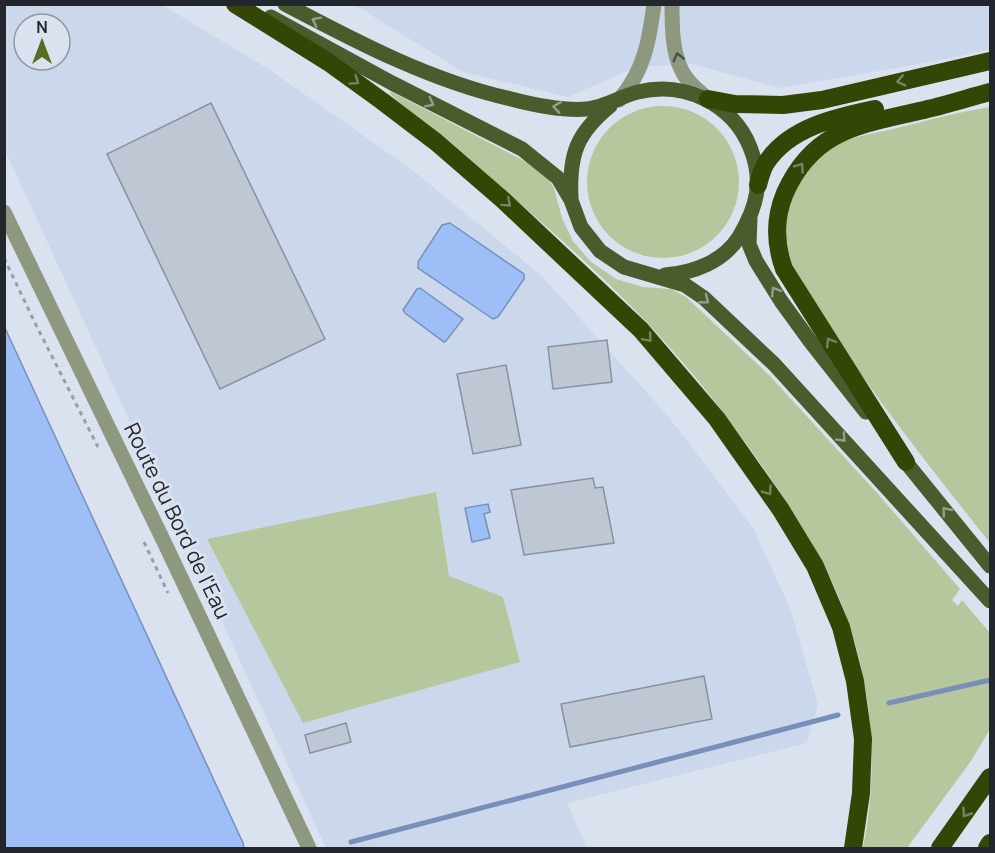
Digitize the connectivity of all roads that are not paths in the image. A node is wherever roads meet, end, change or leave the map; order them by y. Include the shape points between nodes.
1 (235, 4) edge
2 (249, 4) edge
3 (285, 4) edge
4 (654, 4) edge
5 (672, 4) edge
6 (990, 61) edge
7 (990, 90) edge
8 (708, 99) junction
9 (617, 101) junction
10 (758, 185) junction
11 (571, 200) junction
12 (4, 212) edge
13 (750, 218) junction
14 (653, 275) junction
15 (906, 462) junction
16 (986, 562) edge
17 (990, 601) edge
18 (990, 777) edge
19 (990, 843) edge
20 (309, 849) edge
21 (853, 849) edge
22 (940, 849) edge
23 (987, 849) edge

1 -> 21 highway via 382,101 503,200 642,330 717,418 815,566 841,627 855,681 863,739
2 -> 11 main road via 522,149 558,178
9 -> 3 main road via 586,109 564,108 471,89 399,61
4 - 9 street via 644,58 634,81
8 -> 5 street via 682,71
6 -> 8 highway via 822,100 783,105
7 - 10 highway via 934,96 825,122 781,146 766,163
15 -> 7 highway via 784,270 777,251 780,205 800,167 831,138 860,124 937,107
8 - 9 main road via 661,88
8 - 10 main road via 729,115 745,135 755,159
9 - 11 main road via 593,120 578,144 570,171
10 - 13 main road
11 - 14 main road via 581,227 600,251 624,267
12 - 20 street, Route du Bord de l'Eau
13 - 14 main road via 735,243 711,263 683,274
15 -> 13 main road via 781,301 749,244
14 -> 17 main road via 685,285 740,331
16 -> 15 main road
18 -> 22 highway
19 - 23 highway

